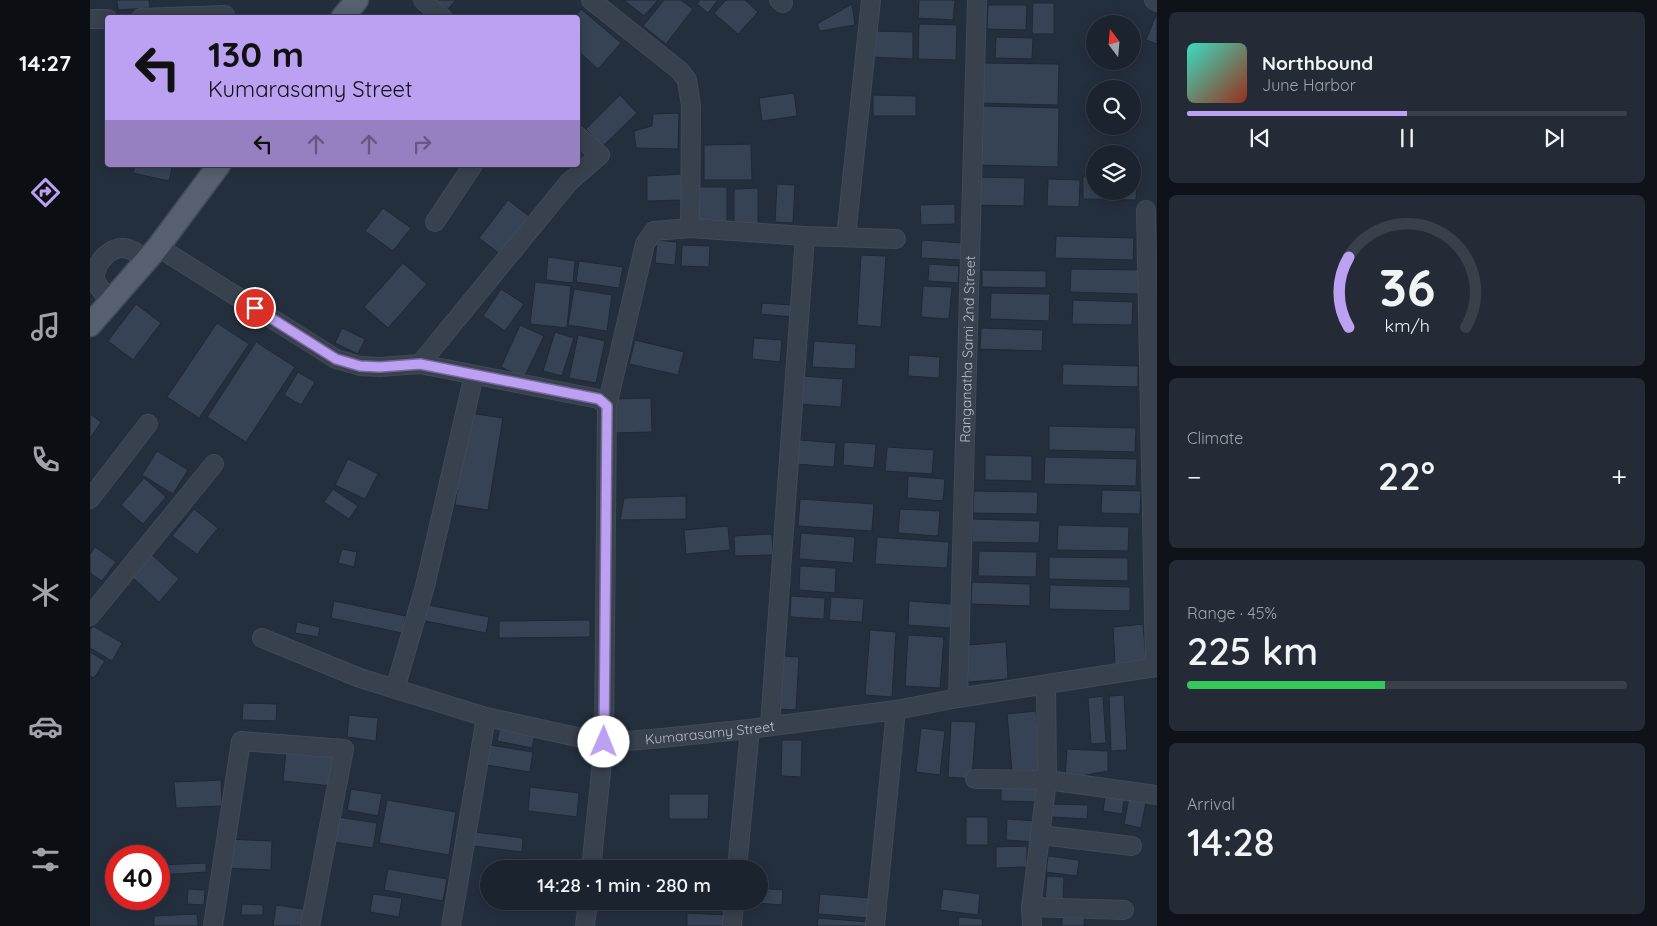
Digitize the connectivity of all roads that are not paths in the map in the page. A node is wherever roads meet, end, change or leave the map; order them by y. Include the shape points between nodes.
1 (357, 0) edge
2 (423, 0) edge
3 (591, 0) edge
4 (871, 0) edge
5 (977, 0) edge
6 (1154, 0) edge
7 (1157, 2) edge
8 (223, 11) edge
9 (176, 15) edge
10 (344, 15) edge
11 (440, 15) edge
12 (90, 19) edge
13 (105, 19) edge
14 (580, 138) edge
15 (217, 167) edge
16 (472, 167) edge
17 (1146, 210) dead end
18 (435, 222) dead end
19 (690, 228) junction
20 (805, 236) junction
21 (846, 237) junction
22 (896, 239) dead end
23 (152, 254) junction
24 (100, 313) edge
25 (420, 364) junction
26 (474, 375) junction
27 (607, 406) junction
28 (148, 424) dead end
29 (214, 464) dead end
30 (90, 499) edge
31 (92, 610) edge
32 (262, 638) dead end
33 (1156, 667) edge
34 (1046, 685) junction
35 (395, 689) junction
36 (958, 698) junction
37 (896, 710) junction
38 (486, 717) junction
39 (770, 725) junction
40 (750, 728) junction
41 (604, 742) junction
42 (974, 779) dead end
43 (1047, 780) junction
44 (1157, 795) edge
45 (1041, 835) junction
46 (1132, 846) dead end
47 (592, 860) edge
48 (738, 860) edge
49 (1031, 907) junction
50 (587, 910) edge
51 (733, 910) edge
52 (1124, 910) dead end
53 (212, 926) edge
54 (310, 926) edge
55 (451, 926) edge
56 (585, 926) edge
57 (732, 926) edge
58 (875, 926) edge
59 (1032, 926) edge

1 - 10 main road
2 - 11 street
3 - 19 street via 687,80 691,106
4 - 21 street
5 - 36 street, Ranganatha Sami 2nd Street
6 - 7 street
8 - 9 street
12 - 13 street
14 - 25 street via 600,155 569,182
15 - 23 main road
16 - 18 street
17 - 33 street
19 - 20 street
19 - 27 street via 654,231 644,244
20 - 21 street
20 - 39 street
21 - 22 street
23 - 24 main road
23 - 24 street via 122,248 106,254 95,276
23 - 25 street via 336,359 360,366
25 - 26 street
26 - 27 street via 599,399
26 - 35 street via 425,586
27 - 41 street
28 - 30 street
29 - 31 street
32 - 35 street, Kumarasamy Street
33 - 34 street, Kumarasamy Street
34 - 36 street, Kumarasamy Street
34 - 43 street
35 - 38 street, Kumarasamy Street
36 - 37 street, Kumarasamy Street
37 - 39 street, Kumarasamy Street
37 - 58 street
38 - 41 street, Kumarasamy Street
38 - 55 street
39 - 40 street, Kumarasamy Street
40 - 41 street, Kumarasamy Street
40 - 48 street
41 - 47 street
42 - 43 street
43 - 44 street
43 - 45 street
45 - 46 street
45 - 49 street
49 - 52 street
49 - 59 street
50 - 56 street
51 - 57 street
53 - 54 street via 241,741 344,749

